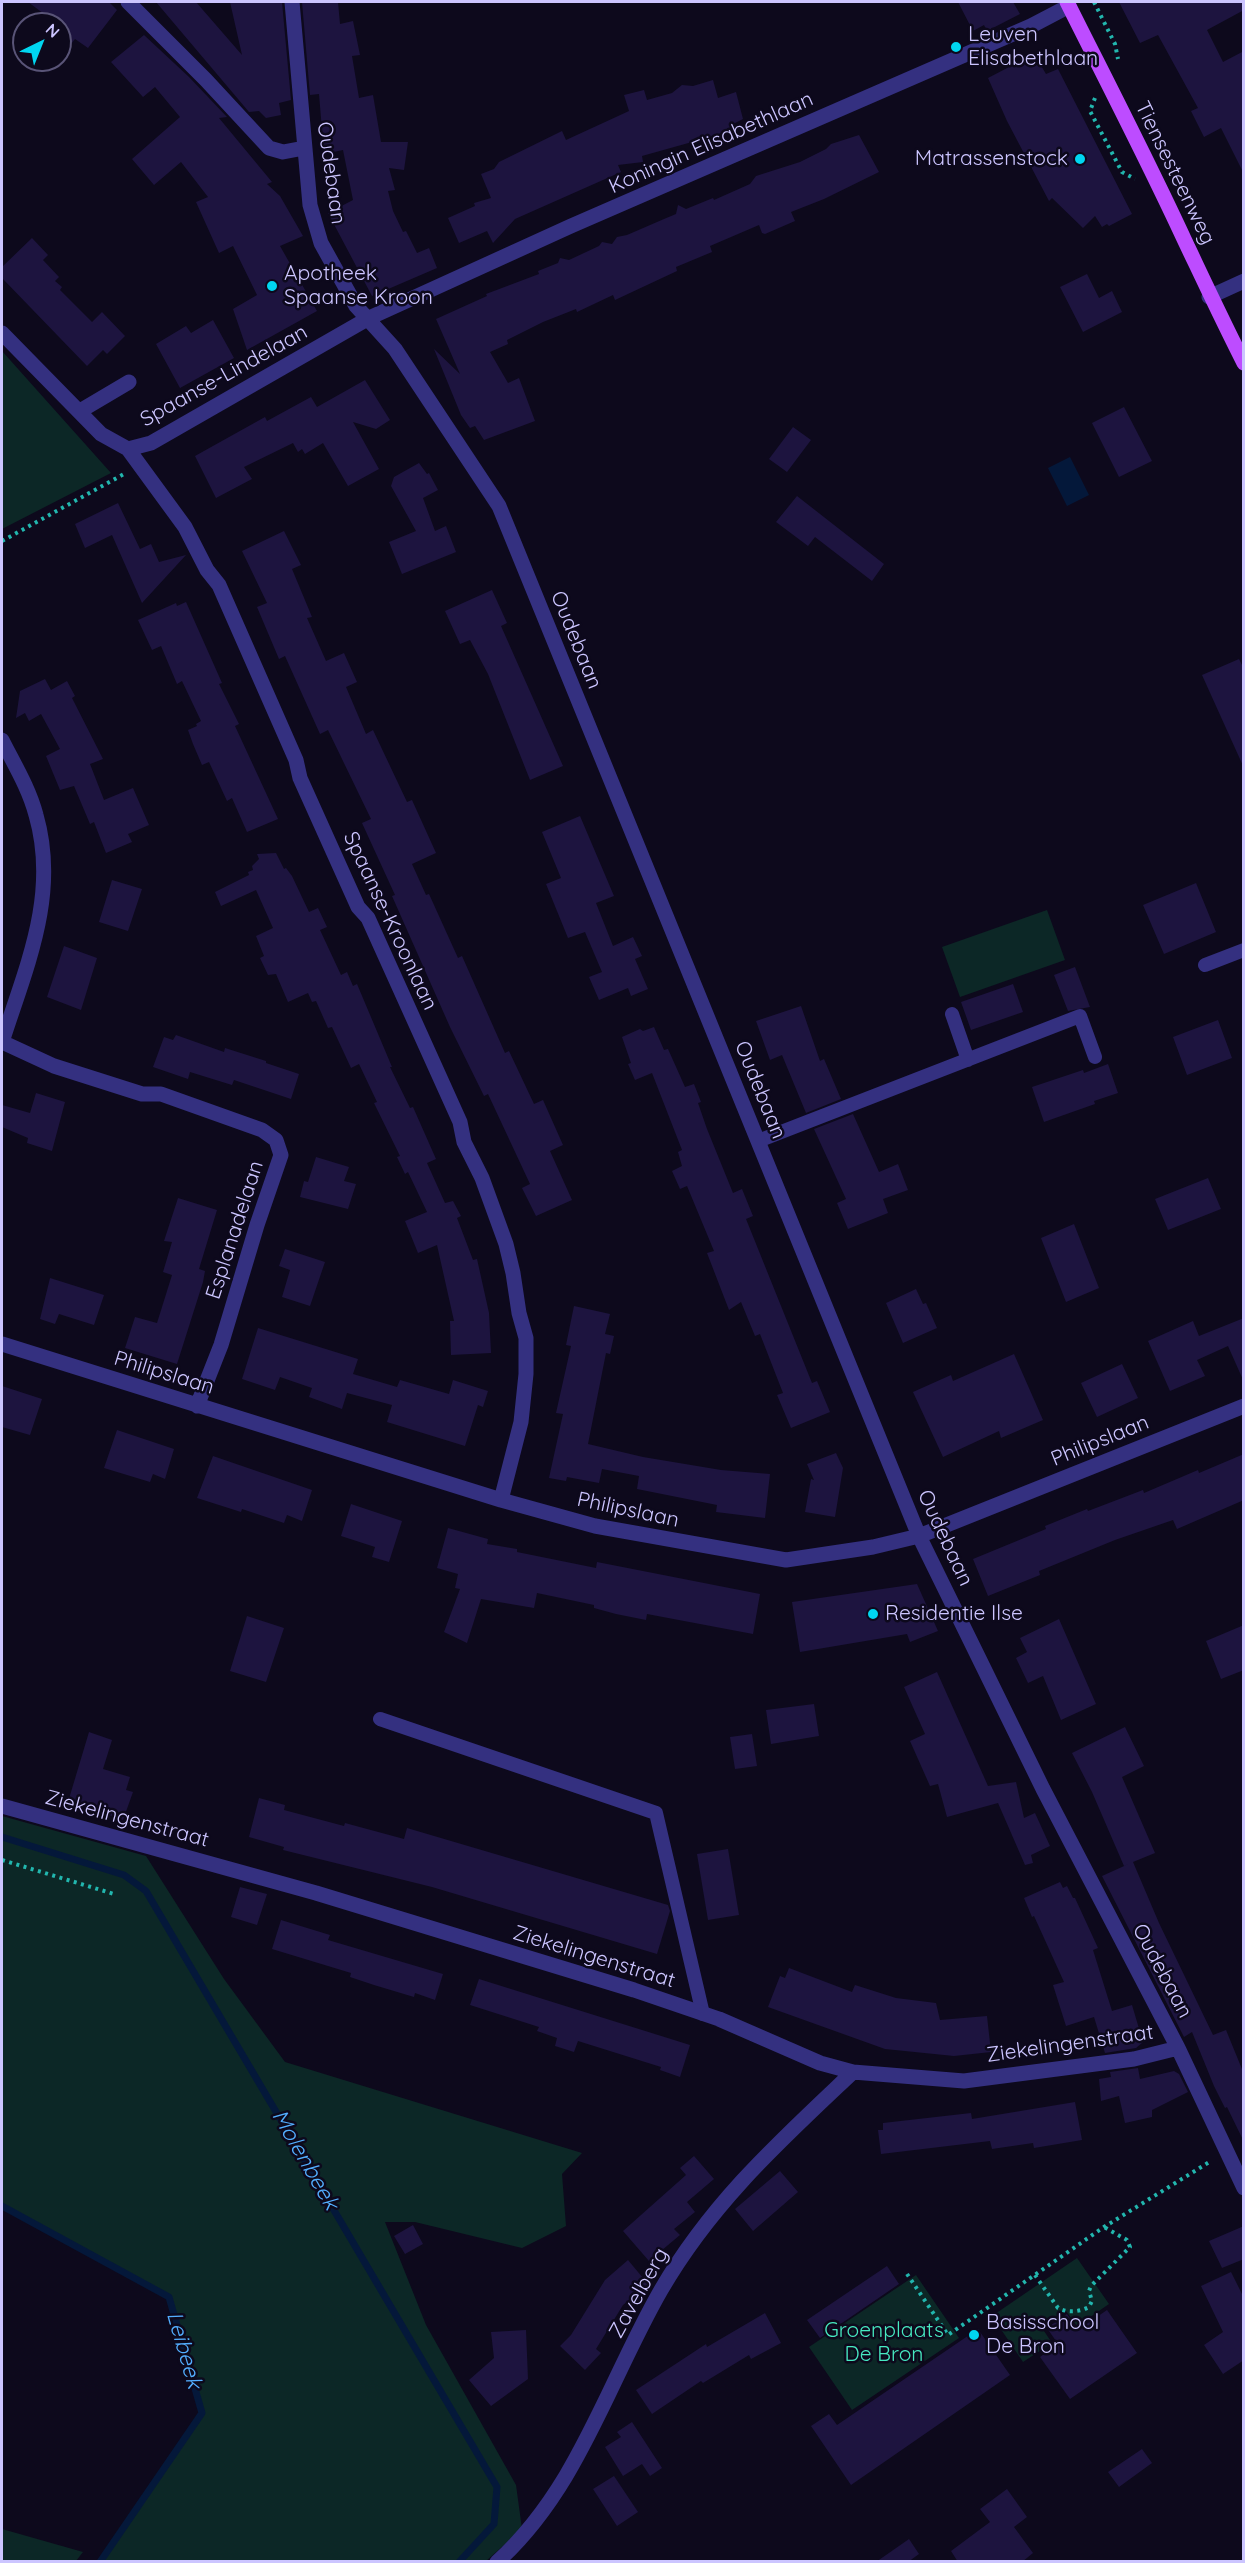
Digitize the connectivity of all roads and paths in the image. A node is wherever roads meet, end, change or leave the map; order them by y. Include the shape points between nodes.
1 (128, 2) edge
2 (292, 2) edge
3 (1068, 4) edge
4 (304, 148) junction
5 (1244, 281) edge
6 (1209, 297) junction
7 (369, 318) junction
8 (2, 333) edge
9 (1244, 363) edge
10 (129, 382) dead end
11 (80, 411) junction
12 (128, 449) junction
13 (140, 465) junction
14 (2, 541) edge
15 (2, 740) edge
16 (1244, 950) edge
17 (1204, 964) dead end
18 (952, 1014) dead end
19 (2, 1042) edge
20 (1095, 1057) dead end
21 (968, 1060) junction
22 (758, 1142) junction
23 (2, 1344) edge
24 (197, 1406) junction
25 (1244, 1406) edge
26 (501, 1500) junction
27 (919, 1536) junction
28 (380, 1719) dead end
29 (2, 1806) edge
30 (2, 1860) edge
31 (114, 1894) dead end
32 (703, 2014) junction
33 (1178, 2048) junction
34 (853, 2072) junction
35 (1227, 2152) junction
36 (1244, 2188) edge
37 (1104, 2227) junction
38 (907, 2274) dead end
39 (1035, 2275) junction
40 (497, 2562) edge

1 - 4 street via 269,148 283,152
2 - 4 street, Oudebaan
3 - 6 main road, Tiensesteenweg
3 - 7 street, Koningin Elisabethlaan via 1031,26
4 - 7 street, Oudebaan via 310,205 321,243 356,306
5 - 6 street
6 - 9 main road, Tiensesteenweg
7 - 12 street, Spaanse-Lindelaan via 151,443
7 - 22 street, Oudebaan via 395,349 500,506
8 - 11 street, Spaanse-Kroonlaan
10 - 11 street
11 - 12 street, Spaanse-Kroonlaan via 101,434
12 - 13 street, Spaanse-Kroonlaan
13 - 14 path
13 - 26 street, Spaanse-Kroonlaan via 185,527 219,585 296,760 300,778 460,1122 464,1142 498,1220 526,1338 521,1422
15 - 19 street via 36,813 44,886 38,930
16 - 17 lane
18 - 21 lane
19 - 24 street, Esplanadelaan via 54,1066 142,1094 161,1094 262,1130 276,1140 281,1155 221,1345
20 - 21 lane via 1080,1016
21 - 22 lane
22 - 27 street, Oudebaan
23 - 24 street, Philipslaan
24 - 26 street, Philipslaan
25 - 27 street, Philipslaan
26 - 27 street, Philipslaan via 595,1526 786,1560
27 - 33 street, Oudebaan
28 - 32 lane via 656,1813
29 - 32 street, Ziekelingenstraat via 316,1893
30 - 31 path
32 - 34 street, Ziekelingenstraat via 820,2063
33 - 34 street, Ziekelingenstraat via 1134,2059 964,2080
33 - 35 street, Oudebaan
34 - 40 street, Zavelberg via 738,2183 700,2230 661,2290 572,2468 537,2521
35 - 36 street, Oudebaan
35 - 37 path
37 - 39 path
37 - 39 path via 1127,2240 1130,2247 1090,2286 1089,2307 1076,2311 1058,2308
38 - 39 path via 948,2335

